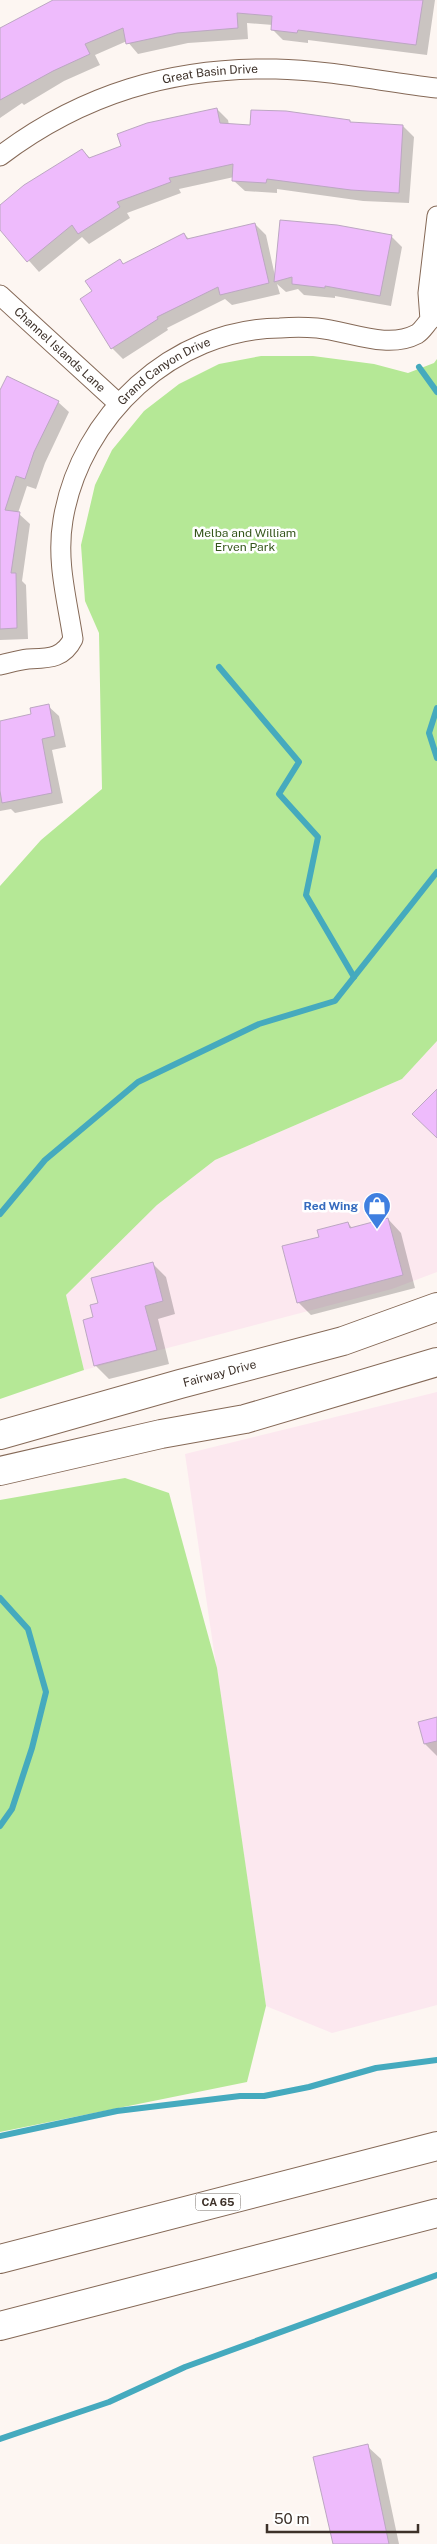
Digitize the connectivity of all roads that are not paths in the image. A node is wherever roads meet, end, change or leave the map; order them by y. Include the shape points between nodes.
1 (437, 88) edge
2 (0, 156) edge
3 (437, 216) edge
4 (0, 295) edge
5 (120, 404) junction
6 (0, 665) edge
7 (437, 1307) edge
8 (437, 1362) edge
9 (0, 1435) edge
10 (0, 1471) edge
11 (437, 2146) edge
12 (437, 2213) edge
13 (0, 2258) edge
14 (0, 2326) edge

1 - 2 street, Great Basin Drive via 276,69 228,70 186,76 111,93 42,126
3 - 5 street, Grand Canyon Drive via 428,293 430,320 419,333 401,340 375,339 317,328 241,332 179,355 147,375
4 - 5 street, Channel Islands Lane
5 - 6 street, Grand Canyon Drive via 97,430 70,491 63,520 61,573 73,639 62,654
7 - 9 main road, Fairway Drive via 343,1341
8 - 10 main road via 245,1419 162,1434
11 - 13 main road, CA 65
12 - 14 main road

